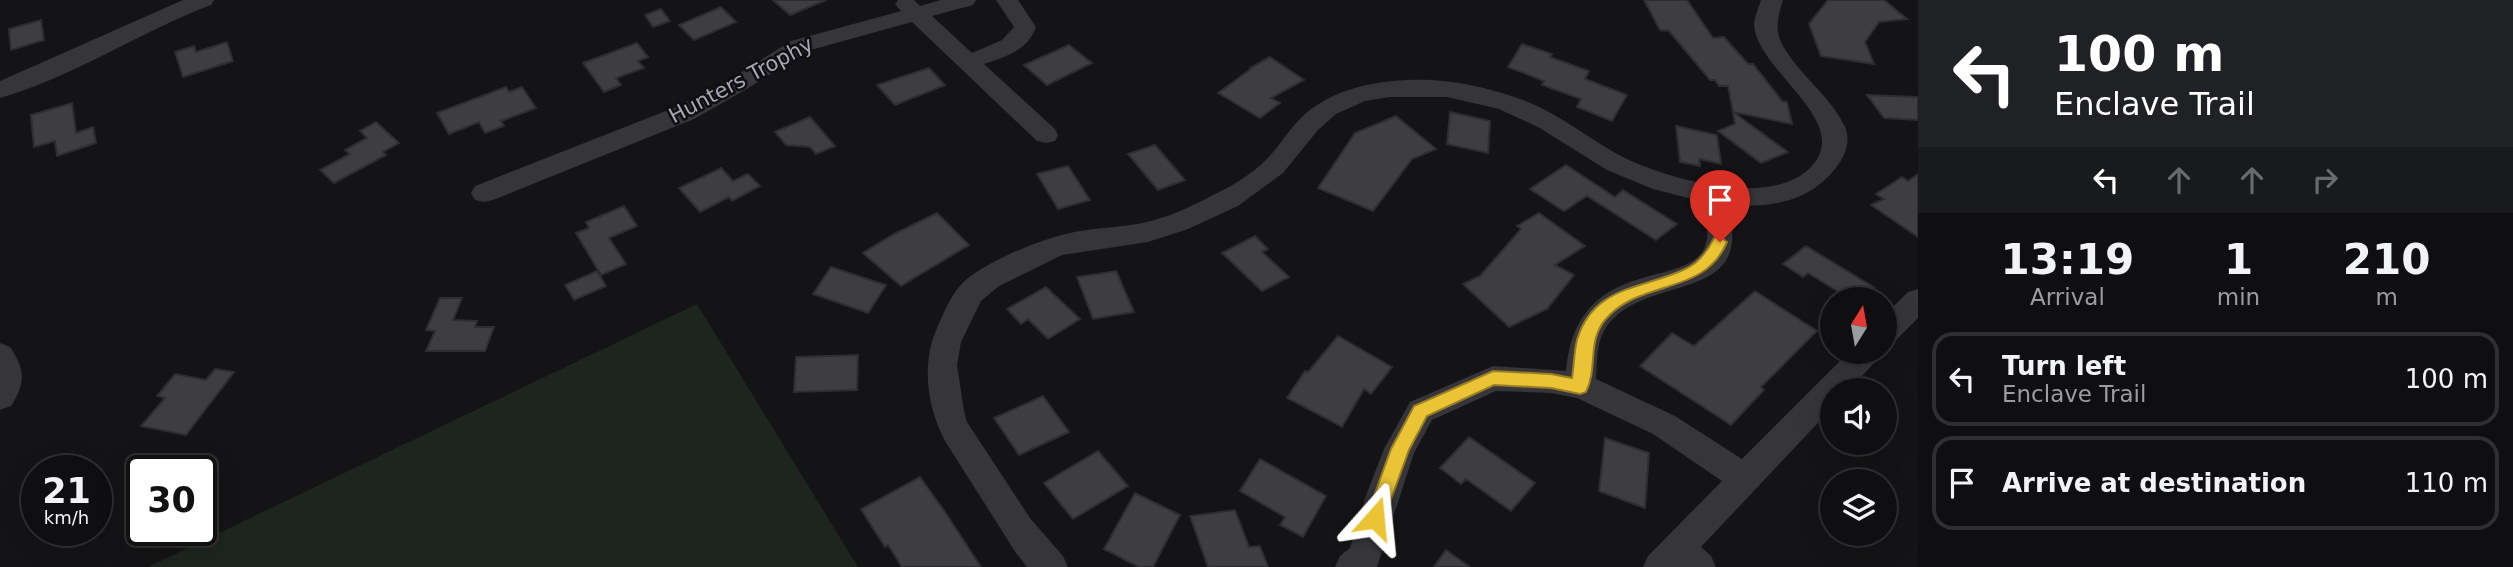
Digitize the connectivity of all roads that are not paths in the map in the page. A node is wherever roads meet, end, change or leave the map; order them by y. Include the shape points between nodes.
1 (203, 0) edge
2 (965, 0) edge
3 (1007, 0) edge
4 (1772, 0) edge
5 (909, 7) edge
6 (968, 62) junction
7 (0, 90) edge
8 (1046, 135) dead end
9 (484, 193) dead end
10 (1711, 194) junction
11 (1918, 300) edge
12 (1897, 322) edge
13 (0, 355) edge
14 (1855, 364) edge
15 (1580, 387) junction
16 (0, 397) edge
17 (1744, 478) junction
18 (1679, 561) edge
19 (1051, 567) edge
20 (1352, 567) edge

1 - 7 street
2 - 5 street, Hunters Trophy
3 - 6 street via 1025,27 1024,34 1017,42
4 - 10 street via 1766,10 1765,32 1776,55 1822,106 1833,130 1833,151 1818,175 1792,189 1753,196
5 - 6 street
5 - 9 street, Hunters Trophy via 799,46 695,108
6 - 8 street
10 - 15 street via 1720,242 1715,254 1692,273 1633,292 1602,313 1585,341
10 - 19 street via 1614,163 1542,118 1486,96 1427,87 1378,90 1321,113 1271,169 1236,195 1149,232 1054,246 976,287 953,324 942,359 952,424 1031,550
11 - 12 street
13 - 16 street via 10,370
14 - 17 street
15 - 17 street via 1655,421
15 - 20 street via 1493,378 1420,411 1381,498 1364,557
17 - 18 street

